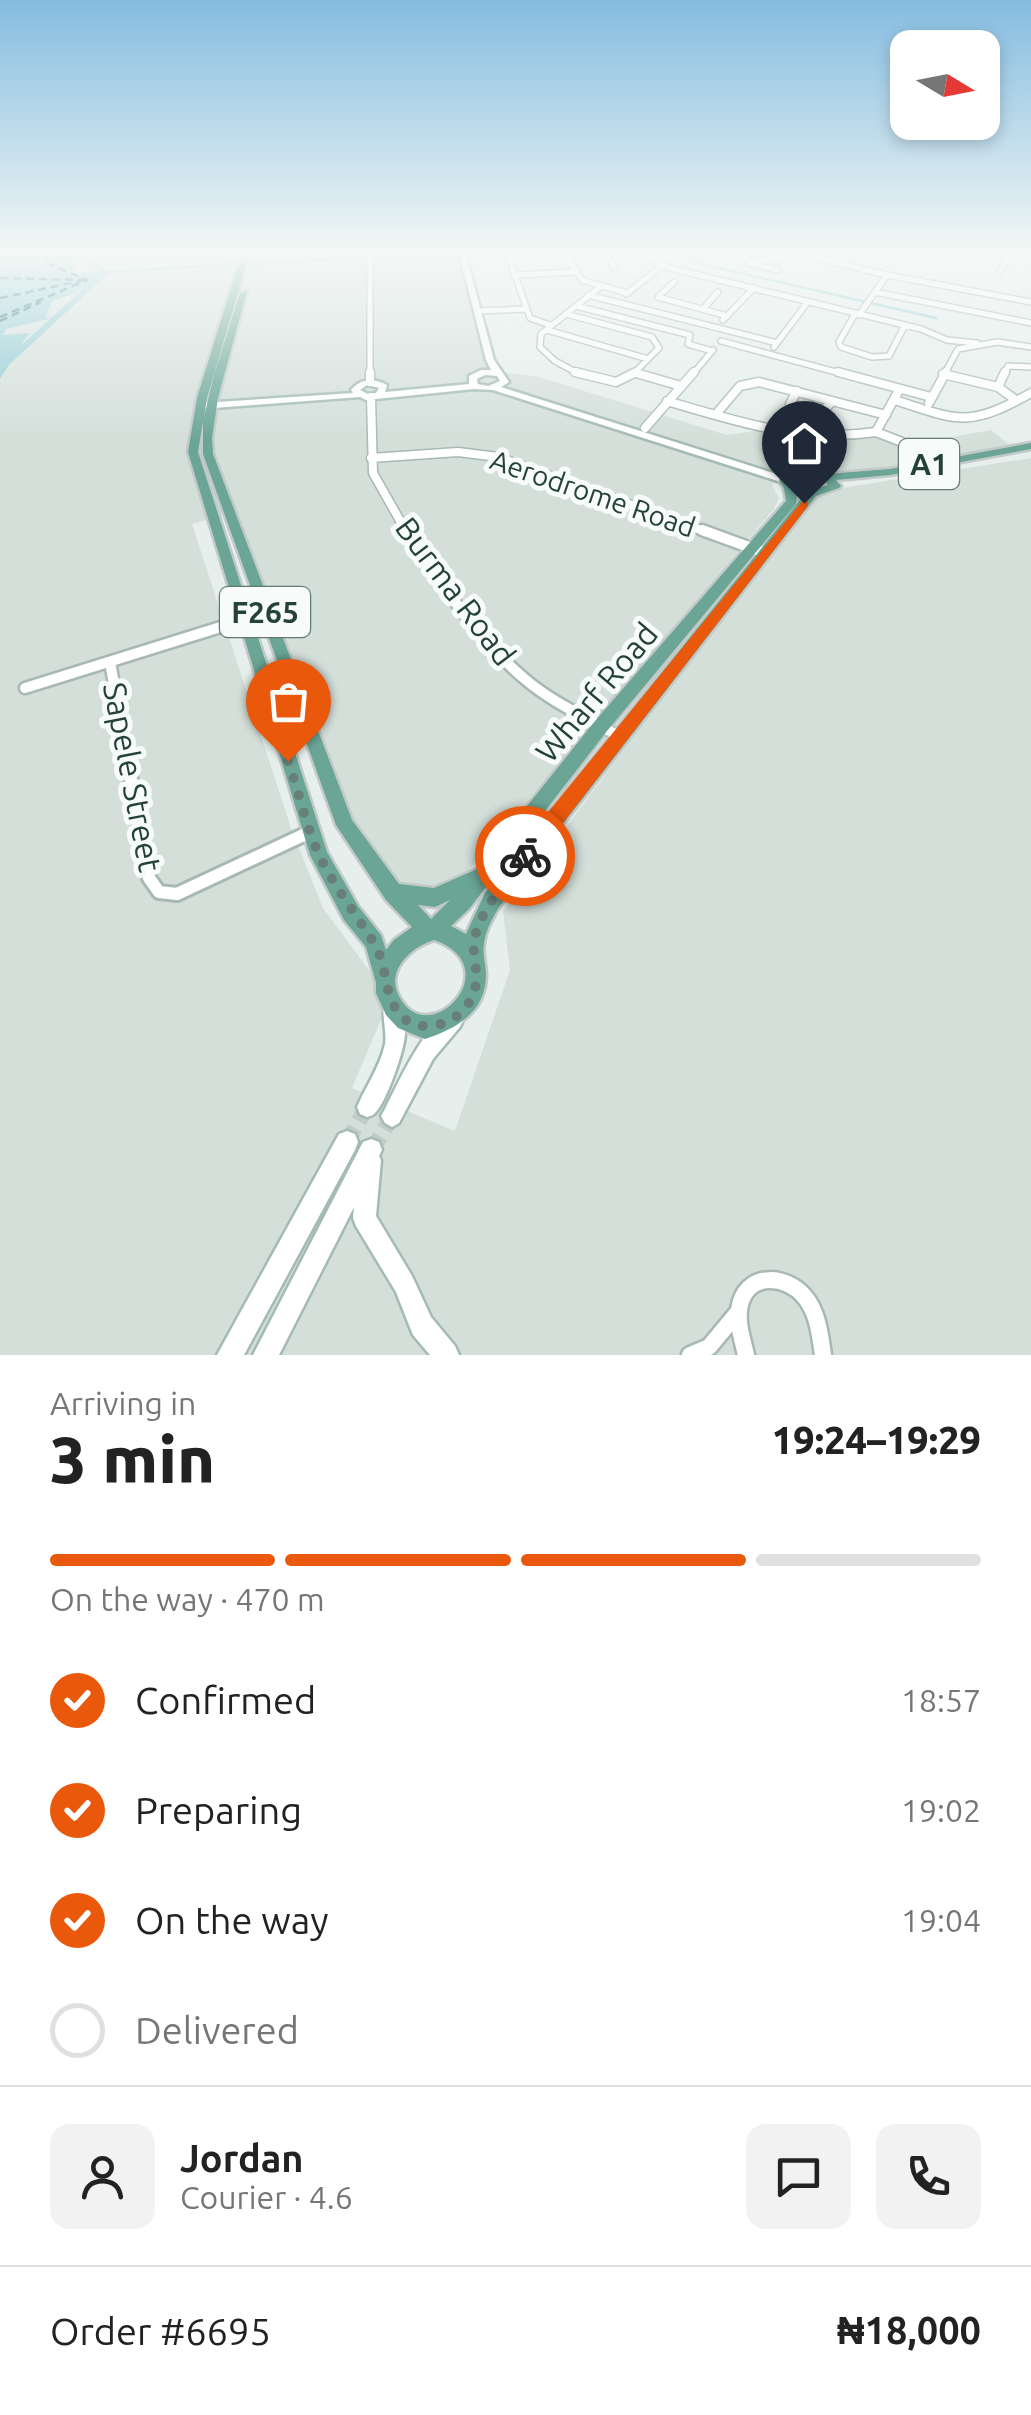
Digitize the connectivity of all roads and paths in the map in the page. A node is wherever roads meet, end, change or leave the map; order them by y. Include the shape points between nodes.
1 (233, 315) edge
2 (369, 315) edge
3 (478, 315) edge
4 (530, 315) edge
5 (564, 315) edge
6 (571, 315) edge
7 (612, 315) edge
8 (668, 315) edge
9 (797, 315) edge
10 (856, 315) edge
11 (862, 315) edge
12 (992, 315) edge
13 (727, 316) edge
14 (1031, 323) edge
15 (905, 325) junction
16 (548, 327) junction
17 (716, 327) junction
18 (730, 331) junction
19 (948, 340) junction
20 (721, 342) junction
21 (777, 343) junction
22 (977, 343) junction
23 (1031, 346) edge
24 (958, 349) junction
25 (712, 351) junction
26 (768, 354) junction
27 (860, 354) junction
28 (648, 359) junction
29 (490, 360) junction
30 (1031, 367) edge
31 (480, 372) junction
32 (636, 373) junction
33 (943, 374) junction
34 (846, 375) junction
35 (499, 381) junction
36 (370, 382) junction
37 (472, 383) junction
38 (680, 386) junction
39 (998, 387) junction
40 (900, 390) junction
41 (357, 391) junction
42 (796, 391) junction
43 (378, 392) junction
44 (1031, 393) edge
45 (931, 398) junction
46 (1013, 398) junction
47 (666, 400) junction
48 (895, 400) junction
49 (832, 401) junction
50 (208, 402) junction
51 (927, 409) junction
52 (716, 414) junction
53 (886, 415) junction
54 (645, 428) junction
55 (876, 432) junction
56 (1031, 449) edge
57 (371, 458) junction
58 (929, 464) junction
59 (789, 481) junction
60 (831, 482) junction
61 (812, 493) junction
62 (759, 550) junction
63 (243, 620) junction
64 (110, 662) junction
65 (25, 688) dead end
66 (602, 726) junction
67 (618, 736) junction
68 (312, 831) junction
69 (488, 870) junction
70 (394, 893) junction
71 (431, 930) junction
72 (473, 957) junction
73 (386, 980) junction
74 (390, 1004) junction
75 (454, 1018) junction
76 (366, 1106) tunnel mouth
77 (392, 1116) tunnel mouth
78 (347, 1142) tunnel mouth
79 (371, 1150) joint
80 (739, 1310) junction
81 (230, 1355) edge
82 (266, 1355) edge
83 (446, 1355) edge
84 (690, 1355) edge
85 (746, 1355) edge
86 (823, 1355) edge

1 - 50 main road, F265
2 - 36 street
3 - 29 main road
4 - 16 street
5 - 16 street
6 - 28 street via 652,337 659,348
7 - 25 street via 690,335 688,344
8 - 17 street
9 - 21 street
10 - 27 street via 839,342
11 - 15 street
12 - 14 street
13 - 17 street
15 - 19 street
15 - 27 street via 888,356
16 - 28 street
16 - 32 street via 538,340 554,364 616,383
17 - 18 street
18 - 20 street
18 - 21 street
19 - 22 street
19 - 24 street
20 - 25 street
20 - 26 street
21 - 26 street
22 - 23 street
22 - 24 street
24 - 33 street
25 - 38 street
26 - 34 street
27 - 34 street
28 - 32 street
29 - 31 main road
29 - 35 main road
30 - 39 street via 1008,366
31 - 35 main road
31 - 37 main road
32 - 38 street
33 - 39 street
33 - 45 street
34 - 40 street
35 - 37 main road
35 - 54 main road
35 - 59 main road
36 - 41 main road
36 - 43 main road
37 - 43 main road
38 - 47 street
39 - 46 street
40 - 45 street
40 - 48 street
41 - 43 main road
41 - 50 main road
42 - 49 street
42 - 49 street via 790,404 806,411 822,413
42 - 52 street via 768,382 744,384
43 - 57 street, Burma Road
44 - 46 street
45 - 51 street
46 - 51 street via 989,414 959,419
47 - 52 street
47 - 54 street
48 - 51 street
48 - 53 street
49 - 53 street
50 - 63 main road, F265 via 194,433 197,472
50 - 70 main road, F265 via 208,454 344,825
52 - 55 street via 808,440
53 - 55 street
54 - 59 main road
55 - 58 street
56 - 58 main road, A1
56 - 60 main road, A1
57 - 62 street, Aerodrome Road via 458,452 498,457
57 - 66 street, Burma Road via 384,496 502,658
58 - 60 main road, A1
59 - 60 main road
59 - 61 main road
59 - 62 main road, Wharf Road via 792,501
60 - 61 main road
61 - 62 main road, Wharf Road
62 - 66 main road, Wharf Road
62 - 67 main road, Wharf Road
63 - 64 street
63 - 68 main road, F265
64 - 65 street
64 - 68 street, Sapele Street via 150,878 159,892 177,894
66 - 67 street, Burma Road
66 - 69 main road, Wharf Road
67 - 72 main road, Wharf Road via 492,900
68 - 73 main road, F265 via 351,913 374,942
69 - 70 main road via 444,896
69 - 71 main road, Wharf Road
70 - 71 main road, F265
71 - 72 main road via 464,942
71 - 73 main road via 404,942
72 - 75 main road via 476,984
73 - 74 main road
74 - 75 main road via 398,1016 425,1028
74 - 76 main road via 397,1046
75 - 77 main road via 426,1052
78 - 81 main road
79 - 82 street
79 - 83 main road via 364,1218 422,1326
80 - 84 street via 709,1347
80 - 85 street
80 - 86 street via 752,1284 763,1278 788,1281 810,1304

